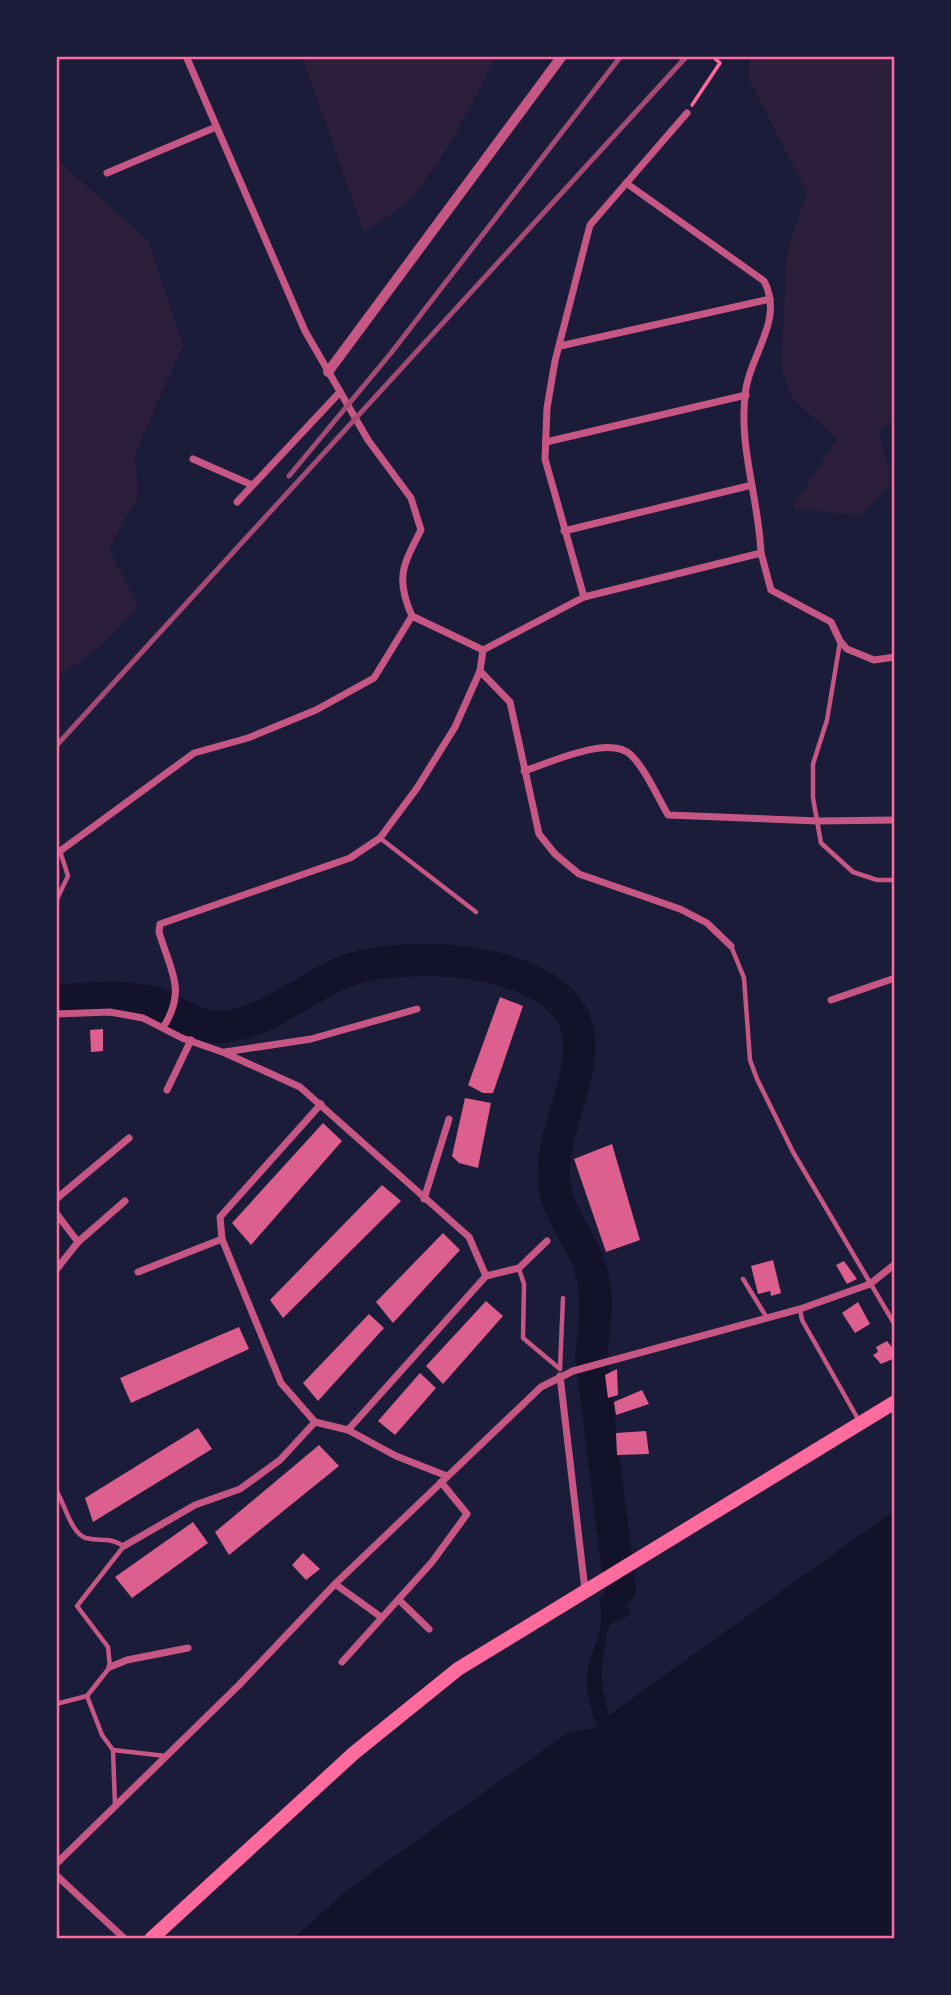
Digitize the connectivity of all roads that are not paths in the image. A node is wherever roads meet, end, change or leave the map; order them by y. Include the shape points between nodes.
1 (186, 56) edge
2 (562, 56) edge
3 (687, 113) road end
4 (216, 127) junction
5 (107, 173) dead end
6 (626, 183) junction
7 (770, 299) junction
8 (559, 346) junction
9 (328, 372) junction
10 (340, 392) junction
11 (746, 395) junction
12 (546, 442) junction
13 (194, 459) dead end
14 (252, 485) junction
15 (752, 485) junction
16 (237, 502) dead end
17 (564, 531) junction
18 (761, 553) junction
19 (584, 597) junction
20 (412, 616) junction
21 (840, 641) junction
22 (483, 650) junction
23 (895, 657) edge
24 (480, 671) junction
25 (524, 771) junction
26 (895, 820) edge
27 (818, 821) junction
28 (380, 838) junction
29 (58, 852) edge
30 (895, 880) edge
31 (56, 901) edge
32 (476, 912) dead end
33 (731, 946) joint
34 (895, 978) edge
35 (831, 1000) dead end
36 (417, 1009) dead end
37 (56, 1014) edge
38 (165, 1024) junction
39 (191, 1040) junction
40 (225, 1053) junction
41 (167, 1090) dead end
42 (321, 1104) junction
43 (449, 1119) dead end
44 (129, 1138) dead end
45 (56, 1199) edge
46 (425, 1199) junction
47 (125, 1201) dead end
48 (56, 1213) edge
49 (222, 1239) junction
50 (547, 1241) dead end
51 (78, 1242) junction
52 (894, 1267) edge
53 (519, 1268) junction
54 (56, 1270) edge
55 (138, 1272) dead end
56 (486, 1276) junction
57 (743, 1279) dead end
58 (870, 1284) junction
59 (563, 1298) dead end
60 (800, 1309) junction
61 (768, 1318) junction
62 (895, 1325) edge
63 (560, 1373) junction
64 (895, 1402) edge
65 (315, 1422) junction
66 (860, 1423) junction
67 (348, 1430) junction
68 (447, 1476) junction
69 (441, 1482) junction
70 (56, 1490) edge
71 (124, 1546) junction
72 (335, 1584) junction
73 (585, 1590) junction
74 (399, 1600) junction
75 (381, 1617) junction
76 (429, 1629) dead end
77 (188, 1648) dead end
78 (342, 1662) dead end
79 (110, 1667) junction
80 (87, 1696) junction
81 (56, 1704) edge
82 (113, 1750) junction
83 (166, 1756) junction
84 (116, 1806) junction
85 (56, 1864) edge
86 (56, 1875) edge
87 (125, 1939) edge
88 (151, 1939) edge

1 - 4 street
2 - 9 street
3 - 6 street
4 - 5 street
4 - 9 street via 305,331
6 - 7 street via 764,281
6 - 8 street via 590,225
7 - 8 street
7 - 11 street via 770,318
8 - 12 street via 547,408
9 - 10 street
10 - 14 street
10 - 20 street via 411,498 418,516 421,530 401,575 402,594
11 - 12 street
11 - 15 street
12 - 17 street via 545,459
13 - 14 street
14 - 16 street
15 - 17 street
15 - 18 street via 760,516
17 - 19 street
18 - 19 street
18 - 21 street via 771,590 831,622
19 - 22 street
20 - 22 street
20 - 29 street via 374,678 316,710 248,738 194,753
21 - 23 street via 847,649 874,660
21 - 27 lane via 827,720 813,764
22 - 24 street
24 - 25 street via 510,702
24 - 28 street via 455,727
25 - 27 street via 614,746 631,755 668,815
25 - 33 street via 539,834 555,854 579,873 707,923
26 - 27 street
27 - 30 lane via 821,843 853,872
28 - 32 lane
28 - 38 street via 350,858 160,924 177,987 176,1002
29 - 31 lane via 68,876
33 - 58 lane via 744,978 750,1060 757,1079 793,1152
34 - 35 street
36 - 40 street via 312,1039
37 - 38 street via 125,1013
38 - 39 street
39 - 40 street
39 - 41 street
40 - 42 street via 284,1078
42 - 46 street
42 - 49 street via 220,1217
43 - 46 street
44 - 45 street
46 - 56 street via 469,1237
47 - 51 street
48 - 51 street
49 - 55 street
49 - 65 street via 281,1383
50 - 53 street
51 - 54 street
52 - 58 street
53 - 56 street
53 - 63 lane via 524,1284 523,1338
56 - 67 street
57 - 61 lane
58 - 60 street
58 - 62 lane
59 - 63 lane
60 - 61 street
60 - 66 lane
61 - 63 street
63 - 68 street via 525,1400
63 - 73 street
64 - 66 highway
65 - 67 street
65 - 71 street via 280,1460 240,1489 195,1505
66 - 73 highway
67 - 68 street
68 - 69 street
69 - 72 street
69 - 74 street via 467,1514
70 - 71 lane via 78,1533
71 - 79 lane via 77,1606 108,1647
72 - 75 street
72 - 83 street
73 - 88 highway via 458,1669 364,1744
74 - 75 street
74 - 76 street
75 - 78 street
77 - 79 street
79 - 80 lane
80 - 81 lane
80 - 82 lane
82 - 83 lane
82 - 84 lane
83 - 84 street
84 - 85 street
86 - 87 street

